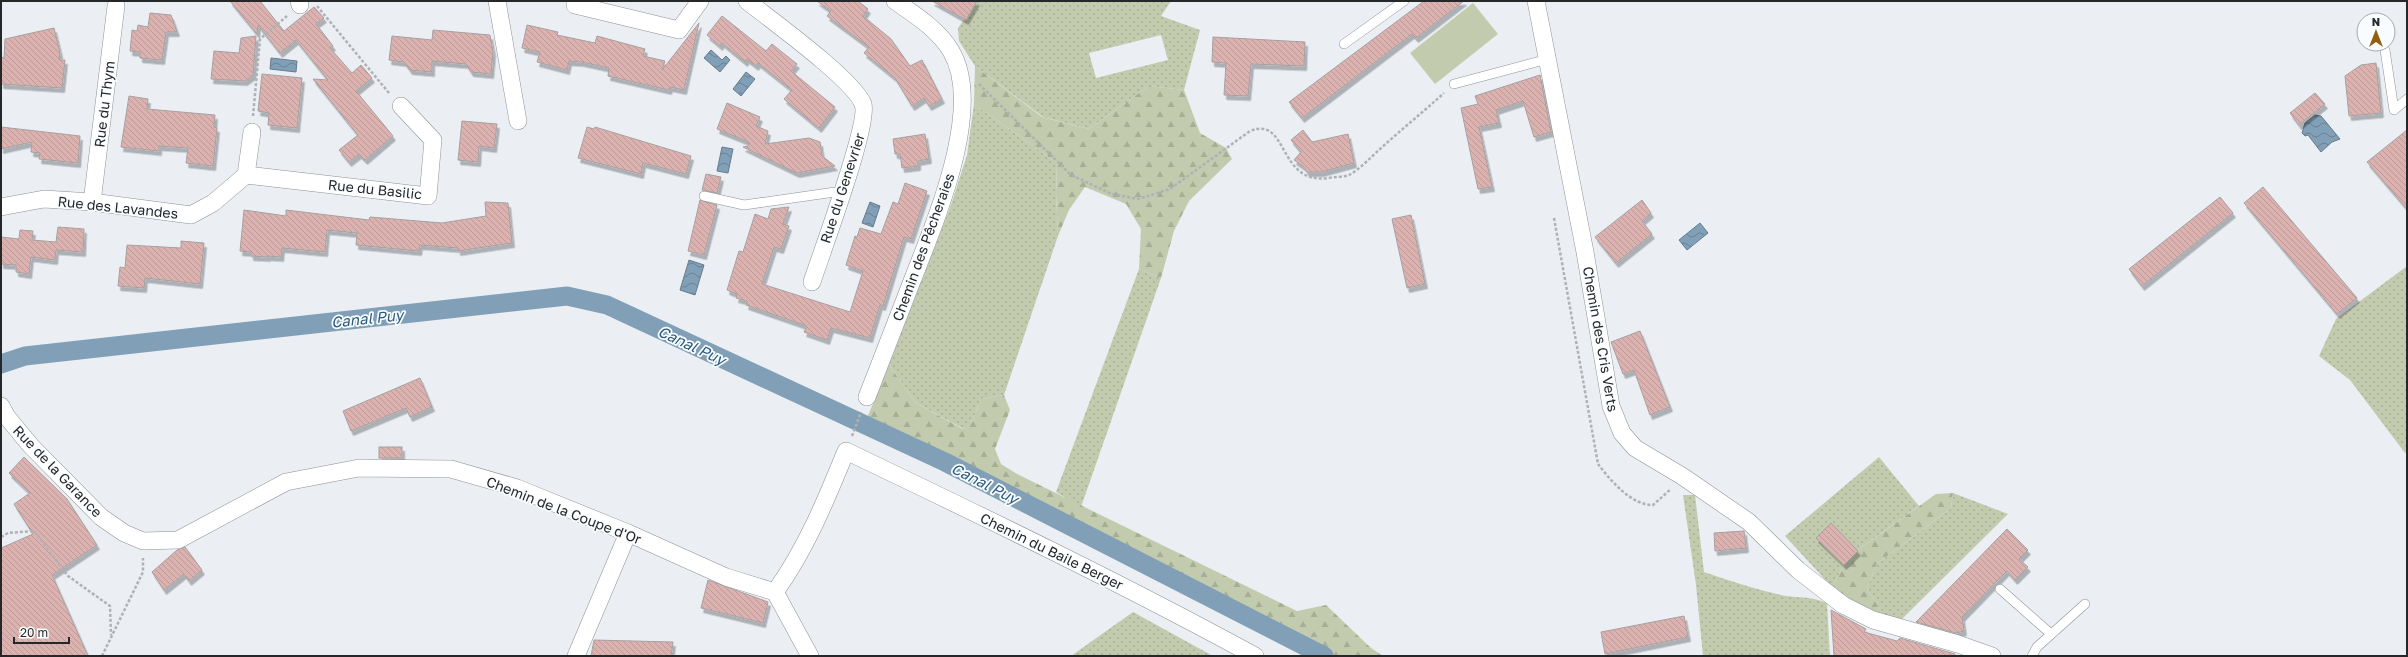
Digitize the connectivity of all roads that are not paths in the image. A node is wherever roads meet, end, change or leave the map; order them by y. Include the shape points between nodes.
1 (497, 1) edge
2 (575, 1) edge
3 (700, 1) edge
4 (747, 1) edge
5 (895, 1) edge
6 (1404, 1) edge
7 (1536, 1) edge
8 (116, 6) dead end
9 (1344, 44) dead end
10 (2385, 52) edge
11 (1548, 59) junction
12 (1454, 84) road end
13 (2407, 99) edge
14 (401, 106) road end
15 (518, 121) dead end
16 (252, 132) road end
17 (246, 175) junction
18 (842, 191) junction
19 (704, 196) dead end
20 (92, 202) junction
21 (1, 207) edge
22 (812, 282) dead end
23 (867, 397) dead end
24 (1, 406) edge
25 (628, 533) junction
26 (143, 541) joint
27 (2000, 589) dead end
28 (775, 592) junction
29 (2084, 604) dead end
30 (2051, 634) junction
31 (576, 656) edge
32 (810, 656) edge
33 (1255, 656) edge
34 (1992, 656) edge
35 (2032, 656) edge

1 - 15 street
2 - 3 street via 575,5 679,30
4 - 18 street, Rue du Genevrier via 848,83 864,104 862,132
5 - 23 street, Chemin des Pêcheraies via 933,28 952,51 962,80 960,132 946,191
6 - 9 lane
7 - 11 street, Chemin des Cris Verts
8 - 20 street, Rue du Thym
10 - 13 lane via 2394,110
11 - 12 lane
11 - 34 street, Chemin des Cris Verts via 1611,406 1622,433 1635,448 1682,476 1749,522 1798,570 1843,605 1873,620
14 - 17 street, Rue du Basilic via 433,140 428,196
16 - 17 street
17 - 20 street, Rue des Lavandes via 213,203 191,215
18 - 19 lane via 744,205
18 - 22 street, Rue du Genevrier
20 - 21 street, Rue des Lavandes via 44,199
24 - 26 street, Rue de la Garance via 31,446 96,512 124,533
25 - 26 street, Chemin de la Coupe d'Or via 517,488 451,469 359,468 286,482 178,540
25 - 28 street, Chemin de la Coupe d'Or via 726,577
25 - 31 street
27 - 30 lane
28 - 32 street
28 - 33 street, Chemin du Baile Berger via 790,570 823,507 846,451 1036,542
29 - 30 lane
30 - 35 lane via 2037,647

